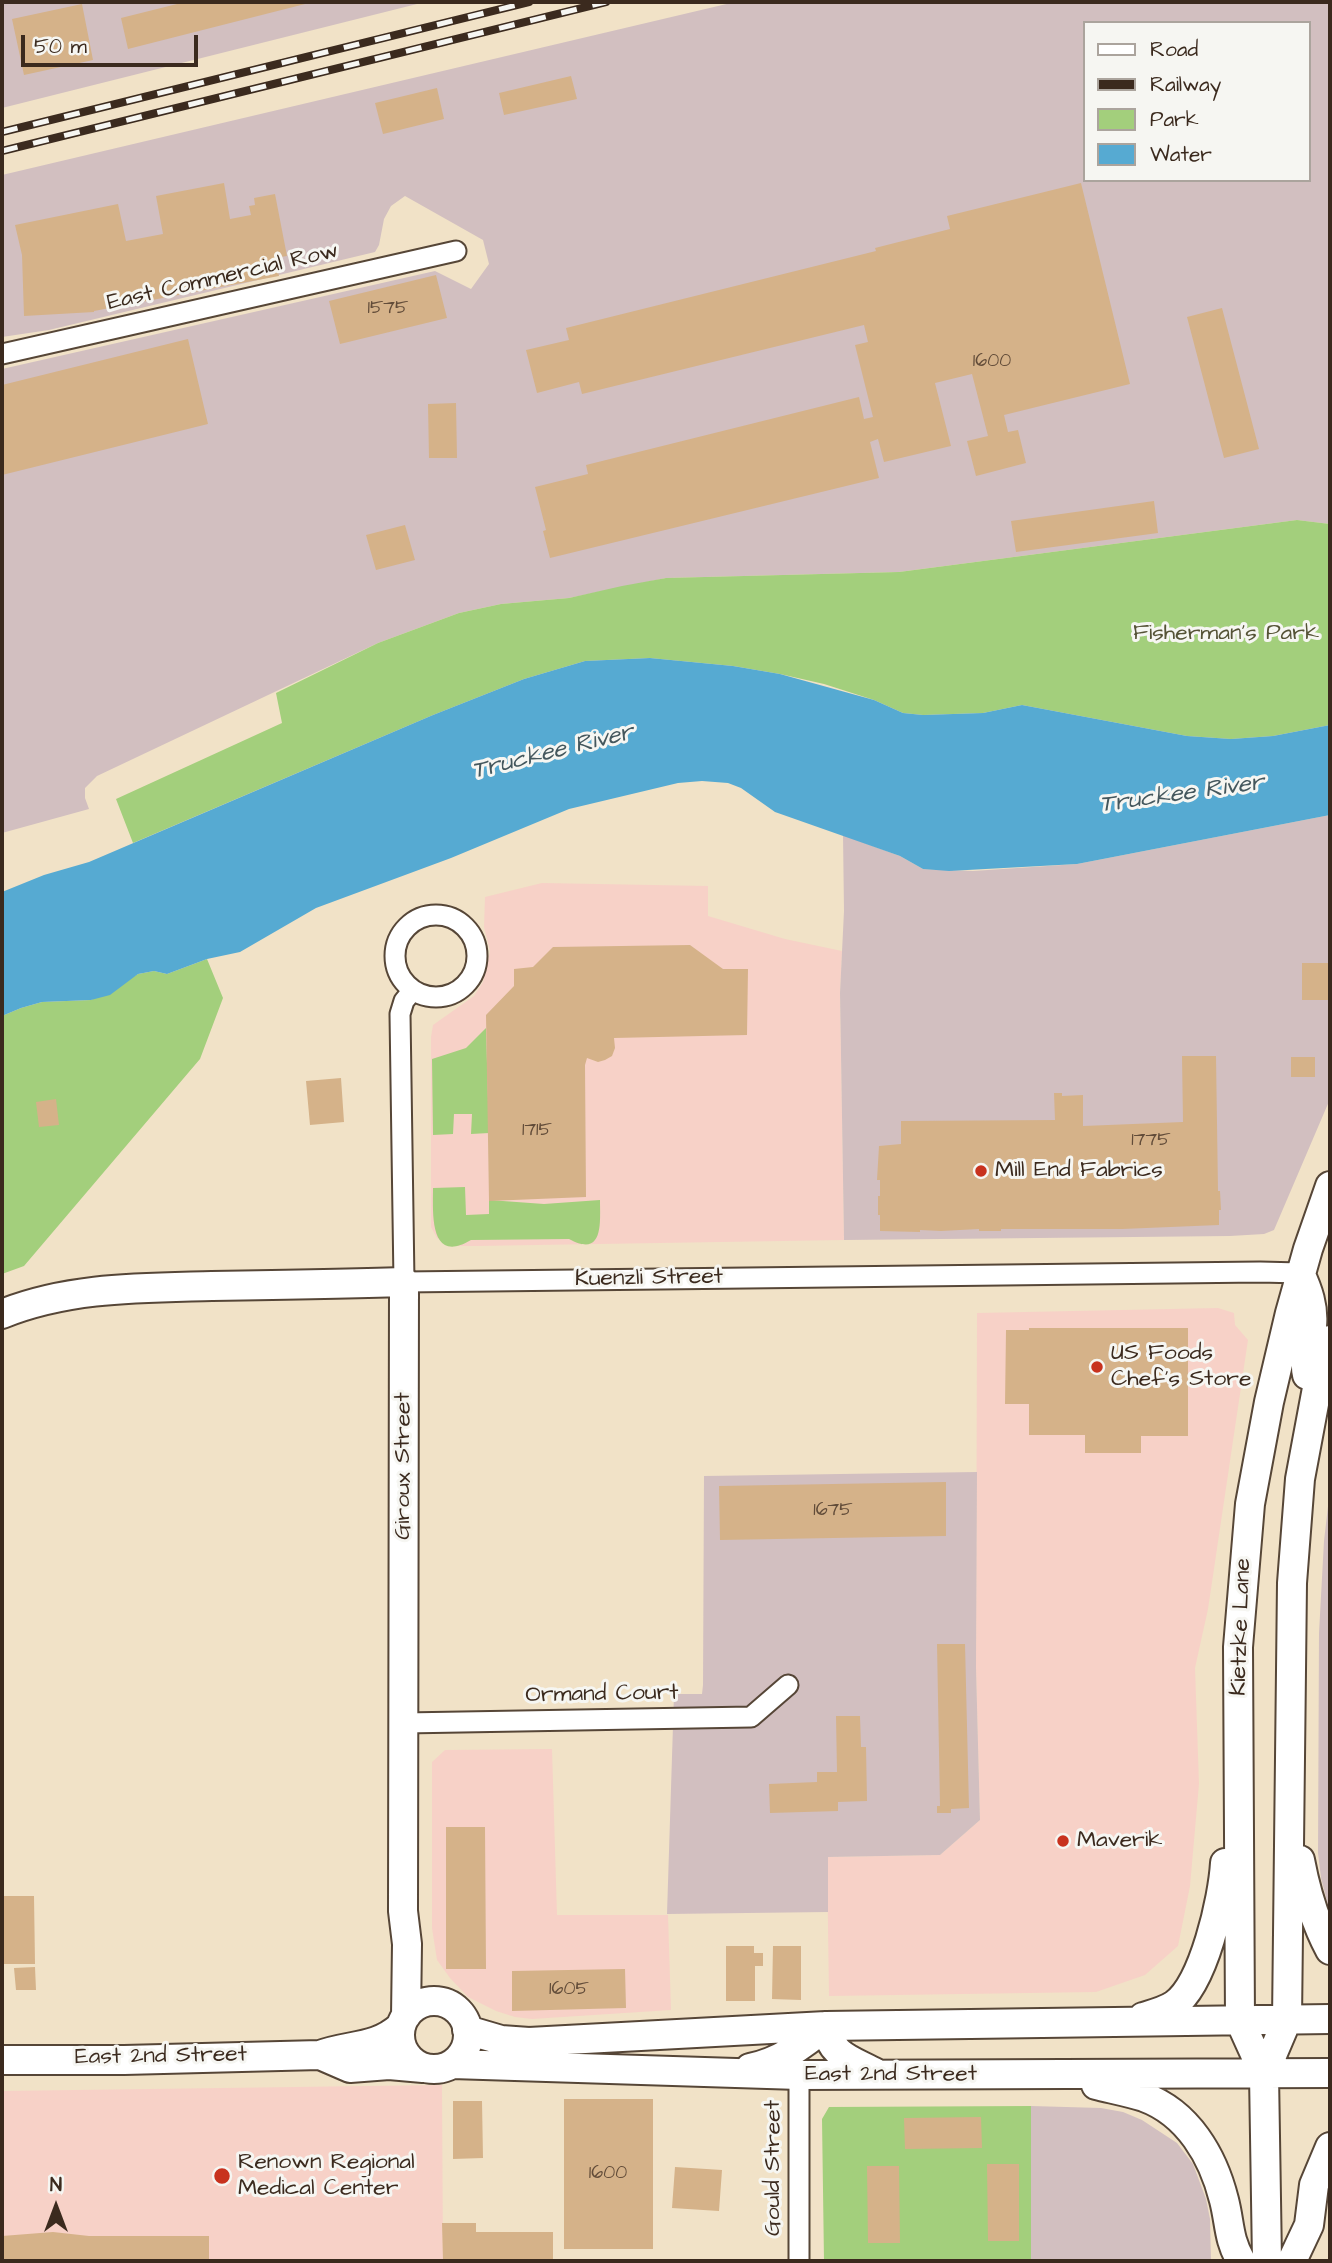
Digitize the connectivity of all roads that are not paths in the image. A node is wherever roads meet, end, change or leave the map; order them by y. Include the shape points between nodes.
1 (456, 251) dead end
2 (2, 354) edge
3 (412, 990) junction
4 (1330, 1186) edge
5 (1300, 1273) junction
6 (404, 1282) junction
7 (2, 1314) edge
8 (1330, 1340) edge
9 (1317, 1388) junction
10 (788, 1685) dead end
11 (404, 1723) junction
12 (1239, 1763) junction
13 (1289, 1797) junction
14 (407, 1944) junction
15 (1330, 1950) edge
16 (440, 2001) junction
17 (1330, 2019) edge
18 (1287, 2020) junction
19 (1240, 2021) junction
20 (403, 2022) junction
21 (1129, 2022) junction
22 (826, 2026) junction
23 (467, 2030) junction
24 (320, 2055) junction
25 (2, 2060) edge
26 (452, 2064) junction
27 (423, 2068) junction
28 (725, 2073) junction
29 (1330, 2073) edge
30 (1264, 2074) junction
31 (799, 2075) junction
32 (882, 2076) junction
33 (1056, 2076) junction
34 (1330, 2147) edge
35 (799, 2261) edge
36 (1241, 2261) edge
37 (1267, 2261) edge
38 (1292, 2261) edge

1 - 2 street, East Commercial Row
3 - 3 street via 432,998 454,994 470,981 477,961 476,945 467,928 451,917 435,914 418,918 405,928 395,946 395,963
3 - 6 street, Giroux Street via 400,1014
4 - 5 main road, Kietzke Lane
5 - 6 street, Kuenzli Street
5 - 9 main road via 1310,1296 1313,1324 1305,1368
5 - 12 main road, Kietzke Lane via 1250,1504 1238,1647
6 - 7 main road, Kuenzli Street via 121,1288 60,1296
6 - 11 main road, Giroux Street
8 - 9 main road, Kietzke Lane
9 - 13 main road, Kietzke Lane via 1300,1479 1292,1572
10 - 11 street, Ormand Court via 751,1717
11 - 14 main road, Giroux Street via 403,1911
12 - 19 main road, Kietzke Lane
12 - 21 main road via 1220,1901 1193,1982 1175,2004
13 - 15 main road via 1308,1896
13 - 18 main road, Kietzke Lane
14 - 16 main road, Giroux Street
14 - 20 main road, Giroux Street
16 - 20 main road via 415,2007
16 - 23 main road via 461,2013
17 - 18 main road, East 2nd Street
18 - 19 main road, East 2nd Street
18 - 30 main road, Kietzke Lane
19 - 21 main road, East 2nd Street
19 - 30 main road, Kietzke Lane
20 - 24 main road, East 2nd Street via 374,2044
20 - 27 main road via 400,2040 404,2052
21 - 22 main road, East 2nd Street
22 - 23 main road, East 2nd Street via 529,2042
22 - 28 main road via 770,2064
22 - 32 main road via 828,2042 841,2054
23 - 26 main road via 465,2049
24 - 25 main road, East 2nd Street
24 - 27 main road, East 2nd Street via 350,2068
26 - 27 main road
26 - 28 main road, East 2nd Street
28 - 31 main road, East 2nd Street
29 - 30 main road, East 2nd Street
30 - 33 main road, East 2nd Street
30 - 37 main road, Kietzke Lane
31 - 32 main road, East 2nd Street
31 - 35 street, Gould Street
32 - 33 main road, East 2nd Street
33 - 36 main road via 1146,2098 1191,2130 1219,2180 1233,2247
34 - 38 main road via 1314,2185 1309,2225

